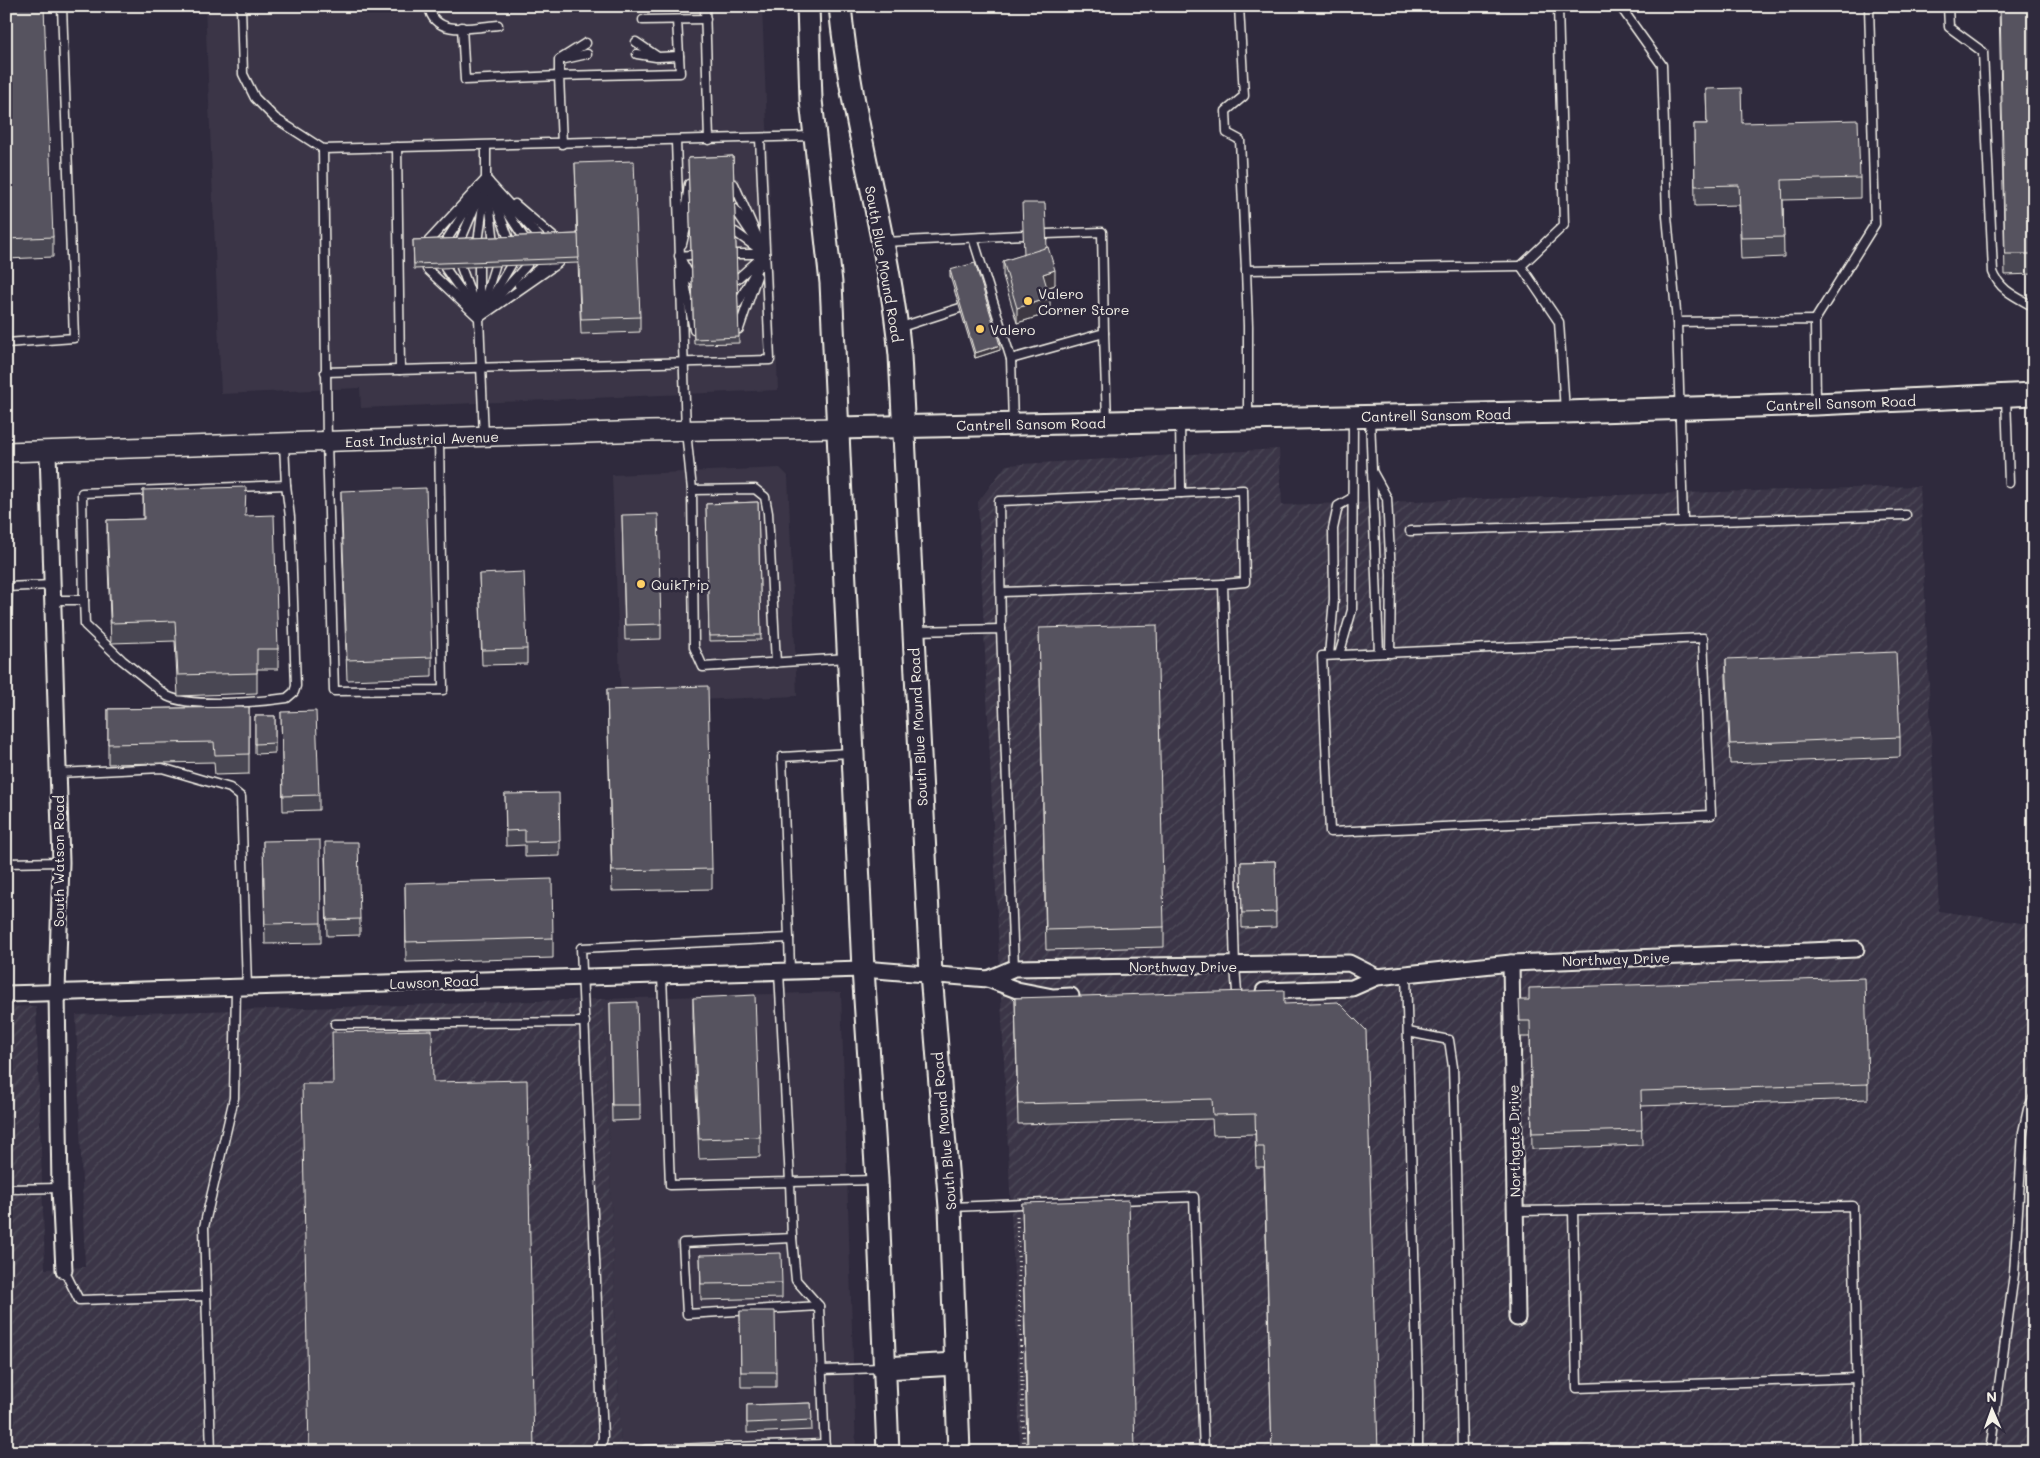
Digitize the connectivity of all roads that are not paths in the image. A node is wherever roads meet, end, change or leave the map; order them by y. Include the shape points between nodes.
1 (62, 6) edge
2 (241, 6) edge
3 (429, 6) edge
4 (705, 6) edge
5 (808, 6) edge
6 (840, 6) edge
7 (1238, 6) edge
8 (1558, 6) edge
9 (1620, 6) edge
10 (1869, 6) edge
11 (1948, 6) edge
12 (706, 18) junction
13 (643, 20) dead end
14 (677, 20) junction
15 (498, 26) dead end
16 (462, 27) junction
17 (586, 42) dead end
18 (636, 42) dead end
19 (587, 54) dead end
20 (636, 54) dead end
21 (679, 56) junction
22 (658, 57) junction
23 (559, 60) junction
24 (559, 76) junction
25 (814, 136) junction
26 (760, 138) junction
27 (710, 140) junction
28 (676, 141) junction
29 (562, 144) junction
30 (486, 146) junction
31 (397, 148) junction
32 (323, 150) junction
33 (486, 179) junction
34 (689, 184) edge
35 (734, 184) edge
36 (734, 209) edge
37 (690, 211) edge
38 (735, 232) edge
39 (1046, 234) edge
40 (690, 235) edge
41 (1023, 235) edge
42 (973, 238) junction
43 (557, 240) edge
44 (526, 241) edge
45 (543, 241) edge
46 (510, 242) edge
47 (882, 242) junction
48 (478, 243) edge
49 (494, 243) edge
50 (444, 244) edge
51 (459, 244) edge
52 (425, 245) edge
53 (736, 254) edge
54 (765, 254) junction
55 (691, 255) edge
56 (679, 256) junction
57 (558, 263) edge
58 (544, 264) edge
59 (511, 265) edge
60 (527, 265) edge
61 (479, 266) edge
62 (495, 266) edge
63 (1521, 266) junction
64 (461, 267) edge
65 (427, 268) edge
66 (445, 268) edge
67 (1246, 270) junction
68 (737, 279) edge
69 (692, 280) edge
70 (738, 303) edge
71 (693, 304) edge
72 (2034, 307) edge
73 (960, 308) edge
74 (480, 318) junction
75 (1815, 320) junction
76 (1677, 322) junction
77 (898, 328) junction
78 (739, 329) edge
79 (694, 330) edge
80 (1104, 333) junction
81 (6, 343) edge
82 (1011, 359) junction
83 (683, 364) junction
84 (481, 368) junction
85 (400, 370) junction
86 (325, 372) junction
87 (2034, 394) edge
88 (2006, 396) junction
89 (1816, 404) junction
90 (1679, 408) junction
91 (1565, 412) junction
92 (1362, 416) junction
93 (1248, 418) junction
94 (1180, 421) junction
95 (1108, 423) junction
96 (1013, 425) junction
97 (904, 427) junction
98 (838, 428) junction
99 (686, 431) junction
100 (484, 437) junction
101 (440, 438) junction
102 (326, 442) junction
103 (284, 444) junction
104 (6, 452) edge
105 (48, 452) junction
106 (1371, 470) junction
107 (2009, 483) dead end
108 (286, 485) junction
109 (692, 490) junction
110 (1181, 493) junction
111 (1352, 498) junction
112 (1906, 515) dead end
113 (1682, 521) junction
114 (1410, 531) dead end
115 (1223, 584) junction
116 (7, 587) edge
117 (52, 592) junction
118 (1000, 592) junction
119 (84, 600) junction
120 (1001, 629) junction
121 (6, 630) edge
122 (913, 631) junction
123 (1379, 653) junction
124 (1390, 653) junction
125 (1329, 655) junction
126 (1339, 655) junction
127 (848, 658) junction
128 (776, 662) junction
129 (852, 752) junction
130 (58, 773) junction
131 (61, 862) junction
132 (6, 863) edge
133 (789, 938) junction
134 (1856, 949) dead end
135 (1511, 963) junction
136 (1235, 966) junction
137 (1014, 968) junction
138 (863, 970) junction
139 (785, 972) junction
140 (1406, 973) junction
141 (931, 974) junction
142 (662, 975) junction
143 (583, 977) junction
144 (1377, 977) junction
145 (988, 979) junction
146 (242, 987) junction
147 (57, 992) junction
148 (1237, 992) junction
149 (1218, 993) edge
150 (6, 994) edge
151 (1083, 996) edge
152 (585, 1022) junction
153 (335, 1024) dead end
154 (1408, 1032) junction
155 (2034, 1097) edge
156 (877, 1180) junction
157 (790, 1182) junction
158 (60, 1188) junction
159 (6, 1189) edge
160 (950, 1207) junction
161 (1573, 1210) junction
162 (1515, 1211) junction
163 (792, 1238) junction
164 (64, 1270) joint
165 (206, 1296) junction
166 (819, 1306) junction
167 (1516, 1318) dead end
168 (956, 1364) junction
169 (884, 1368) junction
170 (821, 1370) junction
171 (1857, 1378) junction
172 (825, 1448) edge
173 (645, 1450) dead end
174 (211, 1452) edge
175 (600, 1452) edge
176 (888, 1452) edge
177 (959, 1452) edge
178 (1204, 1452) edge
179 (1418, 1452) edge
180 (1462, 1452) edge
181 (1858, 1452) edge
182 (1990, 1452) edge

1 - 81 lane via 74,338
2 - 32 lane via 243,74 255,98 275,118
3 - 16 lane via 437,24 448,28
4 - 12 lane
5 - 25 main road
6 - 47 main road, South Blue Mound Road via 848,73
7 - 67 lane via 1244,96 1226,111 1227,133 1240,140
8 - 63 lane via 1564,226
9 - 76 lane via 1662,65 1667,216
10 - 75 lane via 1875,224
11 - 72 lane via 1949,27 1983,52 1992,272 2006,292
12 - 14 lane
12 - 27 lane
13 - 14 lane
14 - 21 lane
15 - 16 lane
16 - 24 lane via 464,80
17 - 23 lane
18 - 22 lane
19 - 23 lane
20 - 22 lane
21 - 22 lane
21 - 24 lane via 680,73
23 - 24 lane
24 - 29 lane
25 - 26 lane
25 - 98 main road via 831,283
26 - 27 lane
26 - 54 lane
27 - 28 lane
28 - 29 lane
28 - 56 lane
29 - 30 lane
30 - 31 lane
30 - 33 lane
31 - 32 lane
31 - 85 lane
32 - 86 lane
33 - 43 lane
33 - 44 lane
33 - 45 lane
33 - 46 lane
33 - 48 lane
33 - 49 lane
33 - 50 lane
33 - 51 lane
33 - 52 lane
34 - 56 lane
35 - 54 lane
36 - 54 lane
37 - 56 lane
38 - 54 lane
39 - 80 lane via 1102,232
40 - 56 lane
41 - 42 lane
42 - 47 lane
42 - 82 lane via 988,299
47 - 77 main road, South Blue Mound Road
53 - 54 lane
54 - 68 lane
54 - 70 lane
54 - 78 lane
54 - 83 lane via 770,360
55 - 56 lane
56 - 69 lane
56 - 71 lane
56 - 79 lane
56 - 83 lane
57 - 74 lane
58 - 74 lane
59 - 74 lane
60 - 74 lane
61 - 74 lane
62 - 74 lane
63 - 67 lane
63 - 91 lane via 1559,322
64 - 74 lane
65 - 74 lane
66 - 74 lane
67 - 93 lane
73 - 77 lane
74 - 84 lane
75 - 76 lane
75 - 89 lane
76 - 90 lane
77 - 97 main road, South Blue Mound Road
80 - 82 lane
80 - 95 lane
82 - 96 lane
83 - 84 lane
83 - 99 lane
84 - 85 lane
84 - 100 lane
85 - 86 lane
86 - 102 lane
87 - 88 main road, Cantrell Sansom Road
88 - 89 main road, Cantrell Sansom Road
88 - 107 lane
89 - 90 main road, Cantrell Sansom Road
90 - 91 main road, Cantrell Sansom Road
90 - 113 lane
91 - 92 main road, Cantrell Sansom Road
92 - 93 main road, Cantrell Sansom Road
92 - 106 lane
92 - 111 lane
93 - 94 main road, Cantrell Sansom Road
94 - 95 main road, Cantrell Sansom Road
94 - 110 lane
95 - 96 main road, Cantrell Sansom Road
96 - 97 main road, Cantrell Sansom Road
97 - 98 main road, Cantrell Sansom Road
97 - 122 main road, South Blue Mound Road
98 - 99 street, East Industrial Avenue
98 - 127 main road
99 - 100 street, East Industrial Avenue
99 - 109 lane
100 - 101 street, East Industrial Avenue
101 - 102 street, East Industrial Avenue
101 - 102 lane via 443,690 334,691
102 - 103 street, East Industrial Avenue
103 - 105 street, East Industrial Avenue
103 - 108 lane
104 - 105 street, East Industrial Avenue
105 - 117 street, South Watson Road
106 - 123 lane
106 - 124 lane via 1387,498 1391,575
108 - 119 lane via 82,493
108 - 119 lane via 296,686 287,698 209,702 175,700 122,660 85,624
109 - 128 lane via 755,489 765,497
109 - 128 lane via 694,647 704,667
110 - 115 lane via 1243,490 1245,582
110 - 118 lane via 999,501
111 - 125 lane via 1338,506 1333,530 1334,600
111 - 126 lane via 1352,610
112 - 113 lane
113 - 114 lane
115 - 118 lane
115 - 136 lane
116 - 117 lane
116 - 121 lane
117 - 119 lane
117 - 130 street, South Watson Road
118 - 120 lane
120 - 122 lane
120 - 137 lane
122 - 141 main road, South Blue Mound Road
123 - 124 lane
123 - 126 lane
124 - 125 lane via 1702,638 1710,815 1330,832 1322,656
125 - 126 lane
127 - 128 lane
127 - 129 main road
129 - 133 lane via 782,757
129 - 138 main road
130 - 131 street, South Watson Road
130 - 146 lane via 162,768 230,788 241,797
131 - 132 lane
131 - 147 street, South Watson Road
133 - 139 lane
133 - 143 lane via 581,948
134 - 135 street, Northway Drive
135 - 140 street, Northway Drive
135 - 162 street, Northgate Drive
136 - 137 street, Northway Drive
136 - 144 street, Northway Drive via 1349,963
136 - 148 lane
137 - 145 street, Northway Drive
138 - 139 street, Lawson Road
138 - 141 street, Northway Drive
138 - 156 main road
139 - 142 street, Lawson Road
139 - 157 lane
140 - 144 street, Northway Drive
140 - 154 lane
141 - 145 street, Northway Drive
141 - 160 main road, South Blue Mound Road
142 - 143 street, Lawson Road
142 - 157 lane via 670,1185
143 - 146 street, Lawson Road
143 - 152 lane
144 - 148 street, Northway Drive via 1352,988
145 - 151 street, Northway Drive via 1017,990 1053,997
146 - 147 street, Lawson Road
146 - 165 lane via 234,1098 204,1227
147 - 150 street, Lawson Road
147 - 158 street, South Watson Road
148 - 149 street, Northway Drive
152 - 153 lane
152 - 175 lane via 603,1437
154 - 179 lane
154 - 180 lane via 1449,1040 1456,1166
155 - 182 lane via 2023,1132 2014,1274
156 - 157 lane
156 - 169 main road
157 - 163 lane
158 - 159 lane
158 - 164 street, South Watson Road
160 - 168 main road, South Blue Mound Road
160 - 178 lane via 1194,1197
161 - 162 lane
161 - 171 lane via 1853,1206
161 - 171 lane via 1577,1388
162 - 167 street, Northgate Drive
163 - 166 lane via 796,1280
163 - 166 lane via 684,1243 687,1314
164 - 165 lane via 79,1300
165 - 174 lane
166 - 170 lane
168 - 169 main road
168 - 177 main road, South Blue Mound Road
169 - 170 lane
169 - 176 main road
170 - 172 lane
171 - 181 lane
172 - 173 lane

